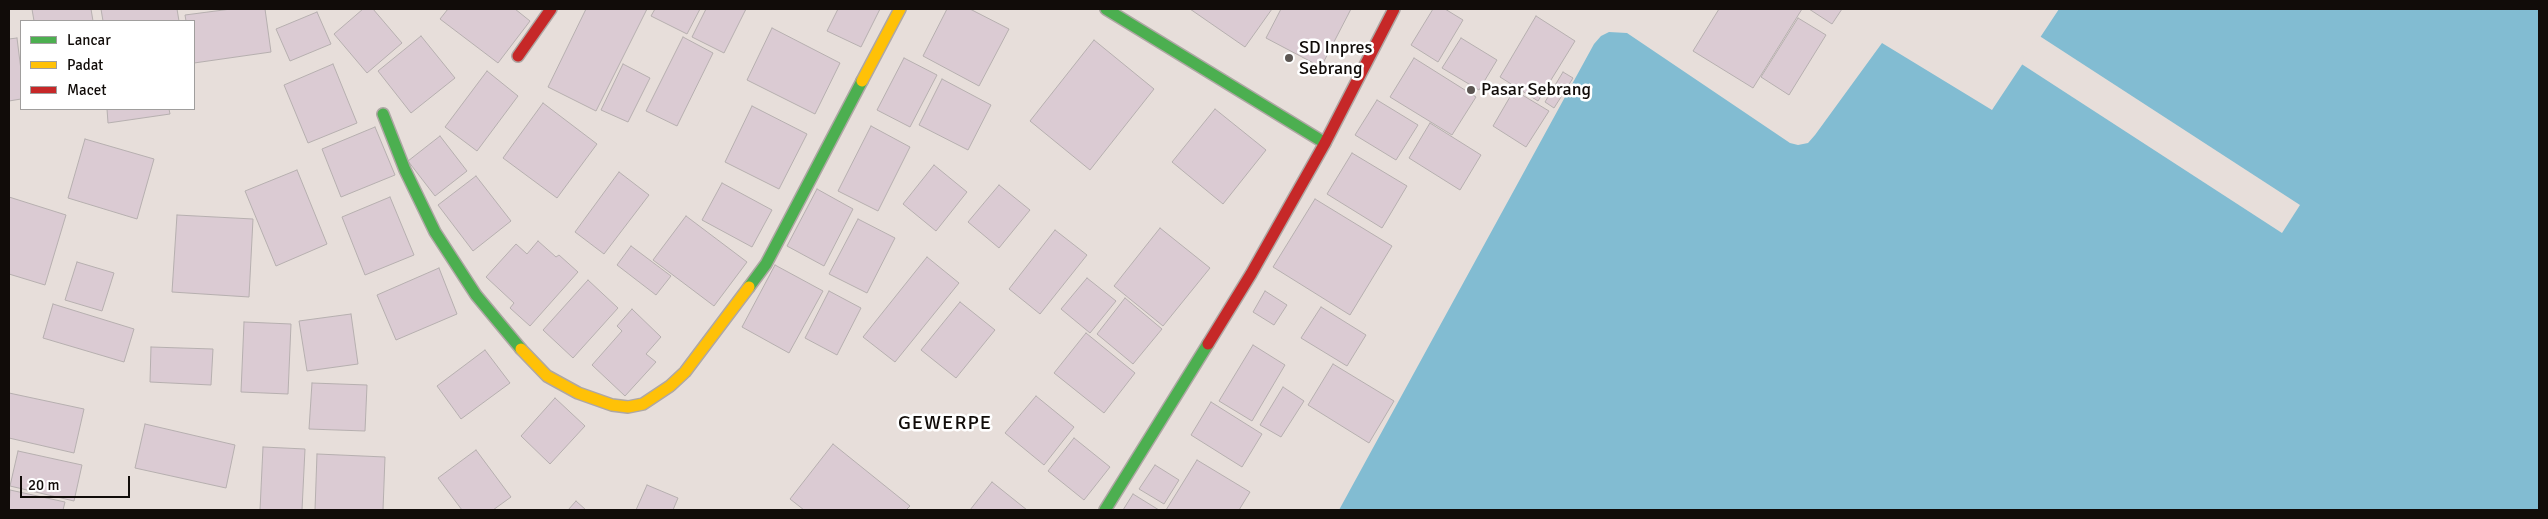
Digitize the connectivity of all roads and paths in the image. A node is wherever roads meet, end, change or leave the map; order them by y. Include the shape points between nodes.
1 (551, 9) edge
2 (900, 9) edge
3 (1106, 9) edge
4 (1394, 9) edge
5 (518, 56) dead end
6 (383, 114) dead end
7 (1325, 143) junction
8 (1105, 510) edge

1 - 5 street
2 - 6 street via 766,264 685,372 643,404 628,407 612,405 578,393 547,376 511,338 476,295 435,232
3 - 7 street
4 - 7 street
7 - 8 street via 1251,274

